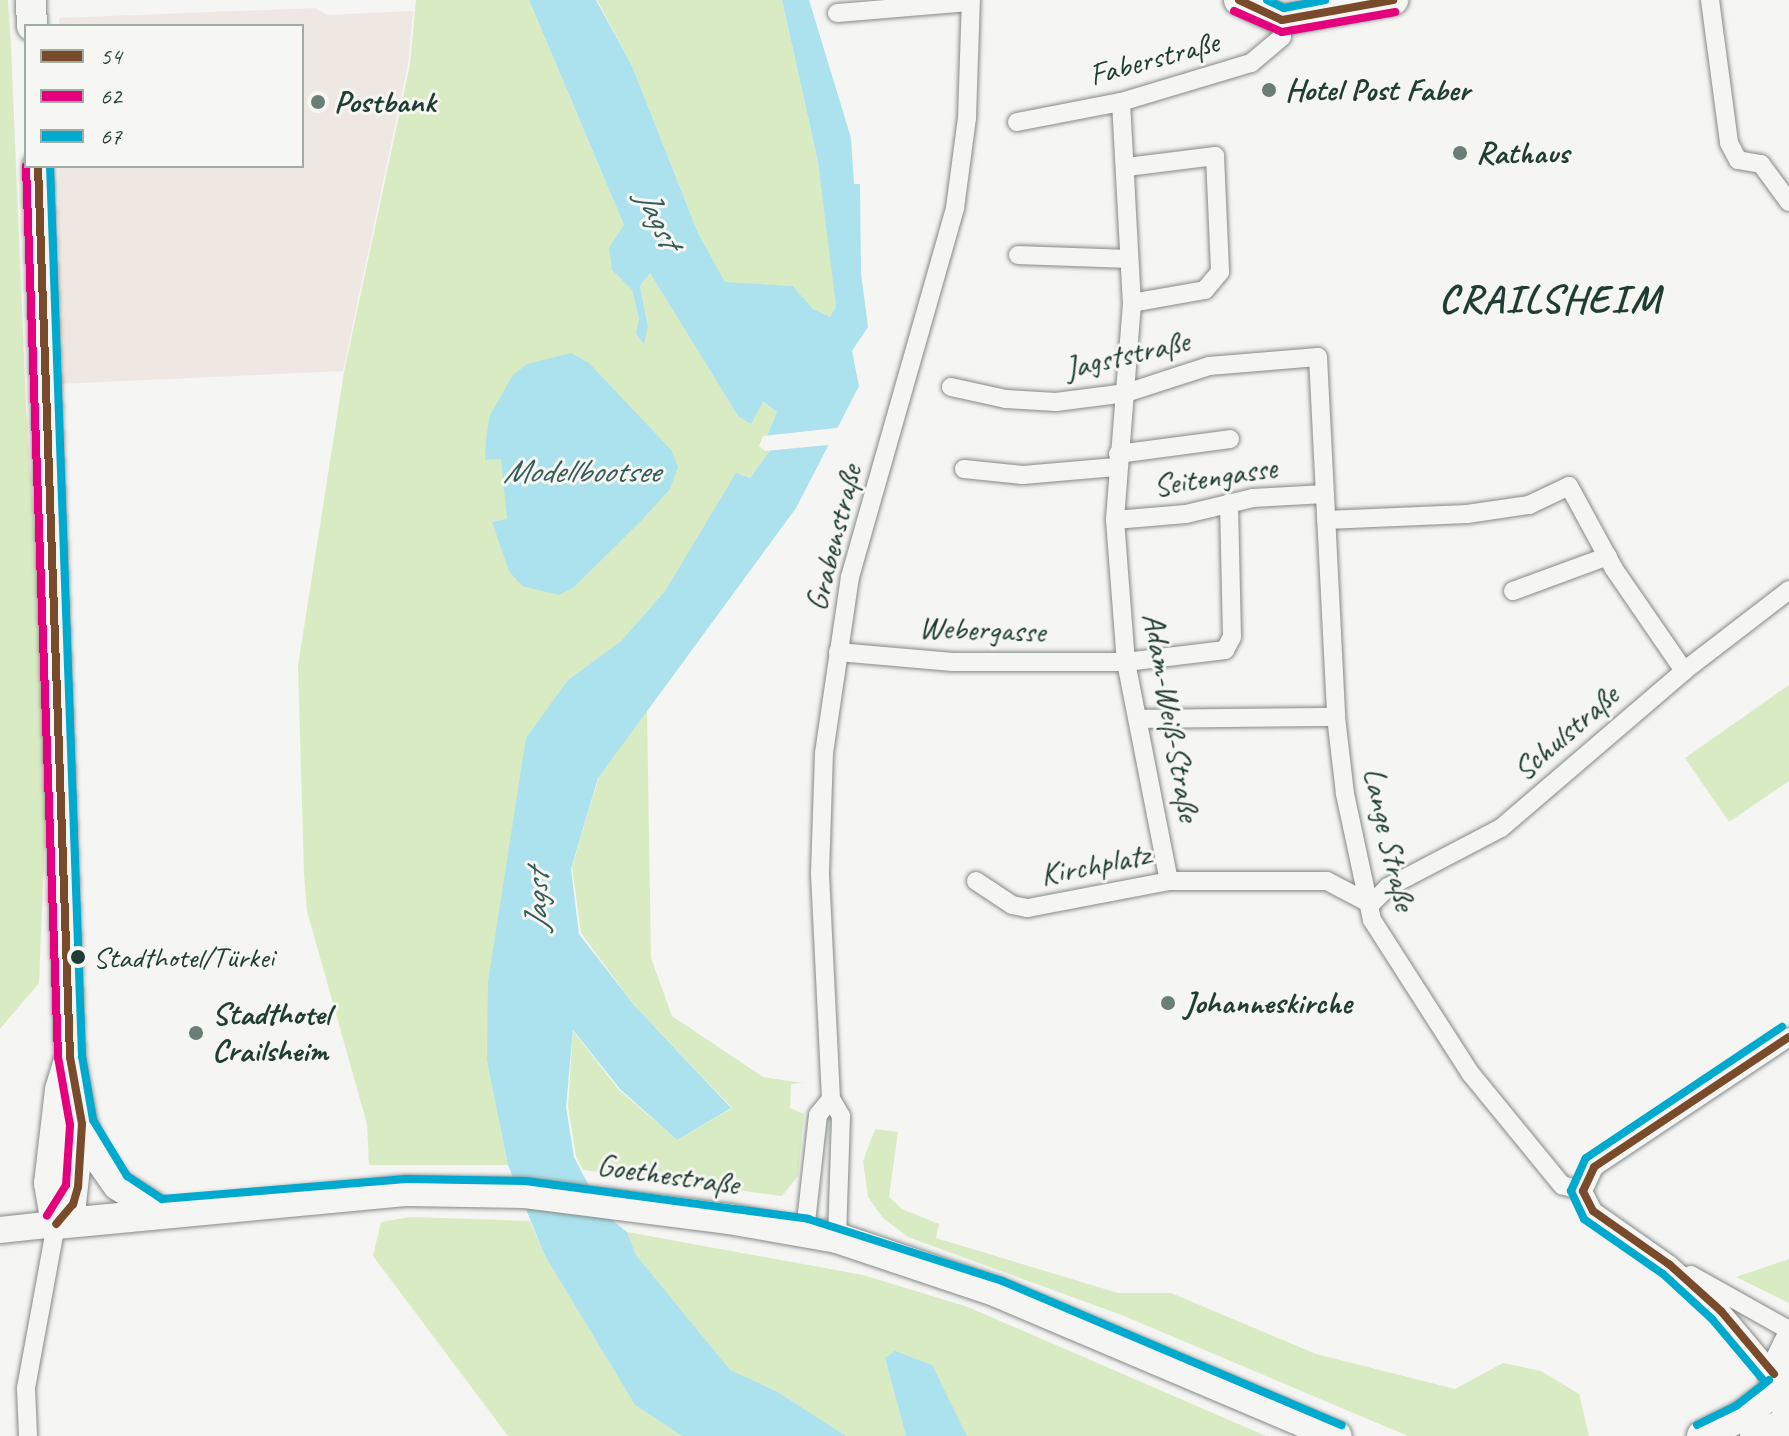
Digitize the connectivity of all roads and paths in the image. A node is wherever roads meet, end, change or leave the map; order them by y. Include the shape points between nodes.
1 (31, 0) edge
2 (1239, 0) edge
3 (1393, 0) edge
4 (1710, 0) edge
5 (970, 1) edge
6 (837, 13) dead end
7 (1282, 20) junction
8 (32, 24) edge
9 (1121, 102) junction
10 (1017, 122) dead end
11 (1127, 167) junction
12 (38, 168) edge
13 (1786, 196) edge
14 (1018, 255) dead end
15 (1128, 259) junction
16 (1132, 303) junction
17 (1318, 357) joint
18 (951, 387) dead end
19 (1126, 393) junction
20 (1230, 439) dead end
21 (1117, 460) junction
22 (964, 469) dead end
23 (1325, 494) junction
24 (1229, 503) junction
25 (1115, 520) junction
26 (1326, 520) junction
27 (1608, 556) junction
28 (1789, 590) edge
29 (1513, 591) dead end
30 (838, 652) junction
31 (1126, 662) junction
32 (1684, 671) junction
33 (1336, 717) junction
34 (1141, 719) junction
35 (976, 881) dead end
36 (1169, 881) junction
37 (1371, 904) junction
38 (1789, 1037) edge
39 (70, 1057) junction
40 (831, 1099) junction
41 (82, 1124) junction
42 (1583, 1191) junction
43 (159, 1211) junction
44 (56, 1224) junction
45 (0, 1230) edge
46 (805, 1231) junction
47 (837, 1238) junction
48 (1670, 1265) junction
49 (1789, 1330) edge
50 (1789, 1343) edge
51 (1780, 1392) edge
52 (1789, 1422) edge
53 (28, 1436) edge
54 (1337, 1436) edge
55 (1702, 1436) edge
56 (1755, 1436) edge

1 - 8 main road
2 - 7 main road
3 - 7 main road
4 - 13 street via 1729,143 1738,160 1761,164
5 - 6 street
5 - 30 street, Grabenstraße via 967,118 955,208 850,577
7 - 9 street, Faberstraße via 1282,37 1251,63
9 - 10 street, Faberstraße
9 - 11 street, Adam-Weiß-Straße
11 - 15 street, Adam-Weiß-Straße
11 - 16 street via 1215,156 1220,272 1205,290
12 - 39 main road
14 - 15 street
15 - 16 street, Adam-Weiß-Straße
16 - 19 street, Adam-Weiß-Straße
17 - 19 street, Jagststraße via 1209,366
17 - 23 street, Lange Straße
18 - 19 street, Jagststraße via 1006,399 1056,402
19 - 21 street, Adam-Weiß-Straße
20 - 21 street
21 - 22 street via 1036,475
21 - 25 street, Adam-Weiß-Straße
23 - 24 street, Seitengasse
23 - 26 street, Lange Straße
24 - 25 street, Seitengasse via 1186,514
24 - 31 street, Webergasse via 1230,644 1215,653
25 - 31 street, Adam-Weiß-Straße
26 - 27 street via 1467,514 1529,505 1569,486
26 - 33 street, Lange Straße
27 - 29 street
27 - 32 street
28 - 32 street, Schulstraße
30 - 31 street, Webergasse via 953,662
30 - 40 street, Grabenstraße via 819,815
31 - 34 street, Adam-Weiß-Straße
32 - 37 street, Schulstraße via 1501,828 1388,887
33 - 34 street
33 - 37 street, Lange Straße via 1345,794
34 - 36 street, Adam-Weiß-Straße
35 - 36 street, Kirchplatz via 1005,901 1028,908
36 - 37 street, Kirchplatz via 1327,881
37 - 42 street, Lange Straße via 1372,920 1471,1074 1562,1185
38 - 42 street via 1594,1167
39 - 41 main road
39 - 44 main road via 60,1090 49,1183
40 - 46 street, Grabenstraße via 818,1115
40 - 47 street, Grabenstraße via 841,1116
41 - 43 main road via 118,1185
41 - 44 main road via 78,1187 73,1204
42 - 48 street, Lange Straße via 1593,1211
43 - 44 main road, Goethestraße
43 - 46 main road, Goethestraße via 407,1191 525,1193
44 - 45 main road, Goethestraße
44 - 53 street via 26,1388
46 - 47 main road, Goethestraße
47 - 54 main road, Goethestraße via 1105,1335
48 - 49 street, Lange Straße
48 - 51 street, Lange Straße via 1736,1327
50 - 51 main road
51 - 55 main road
52 - 56 main road

